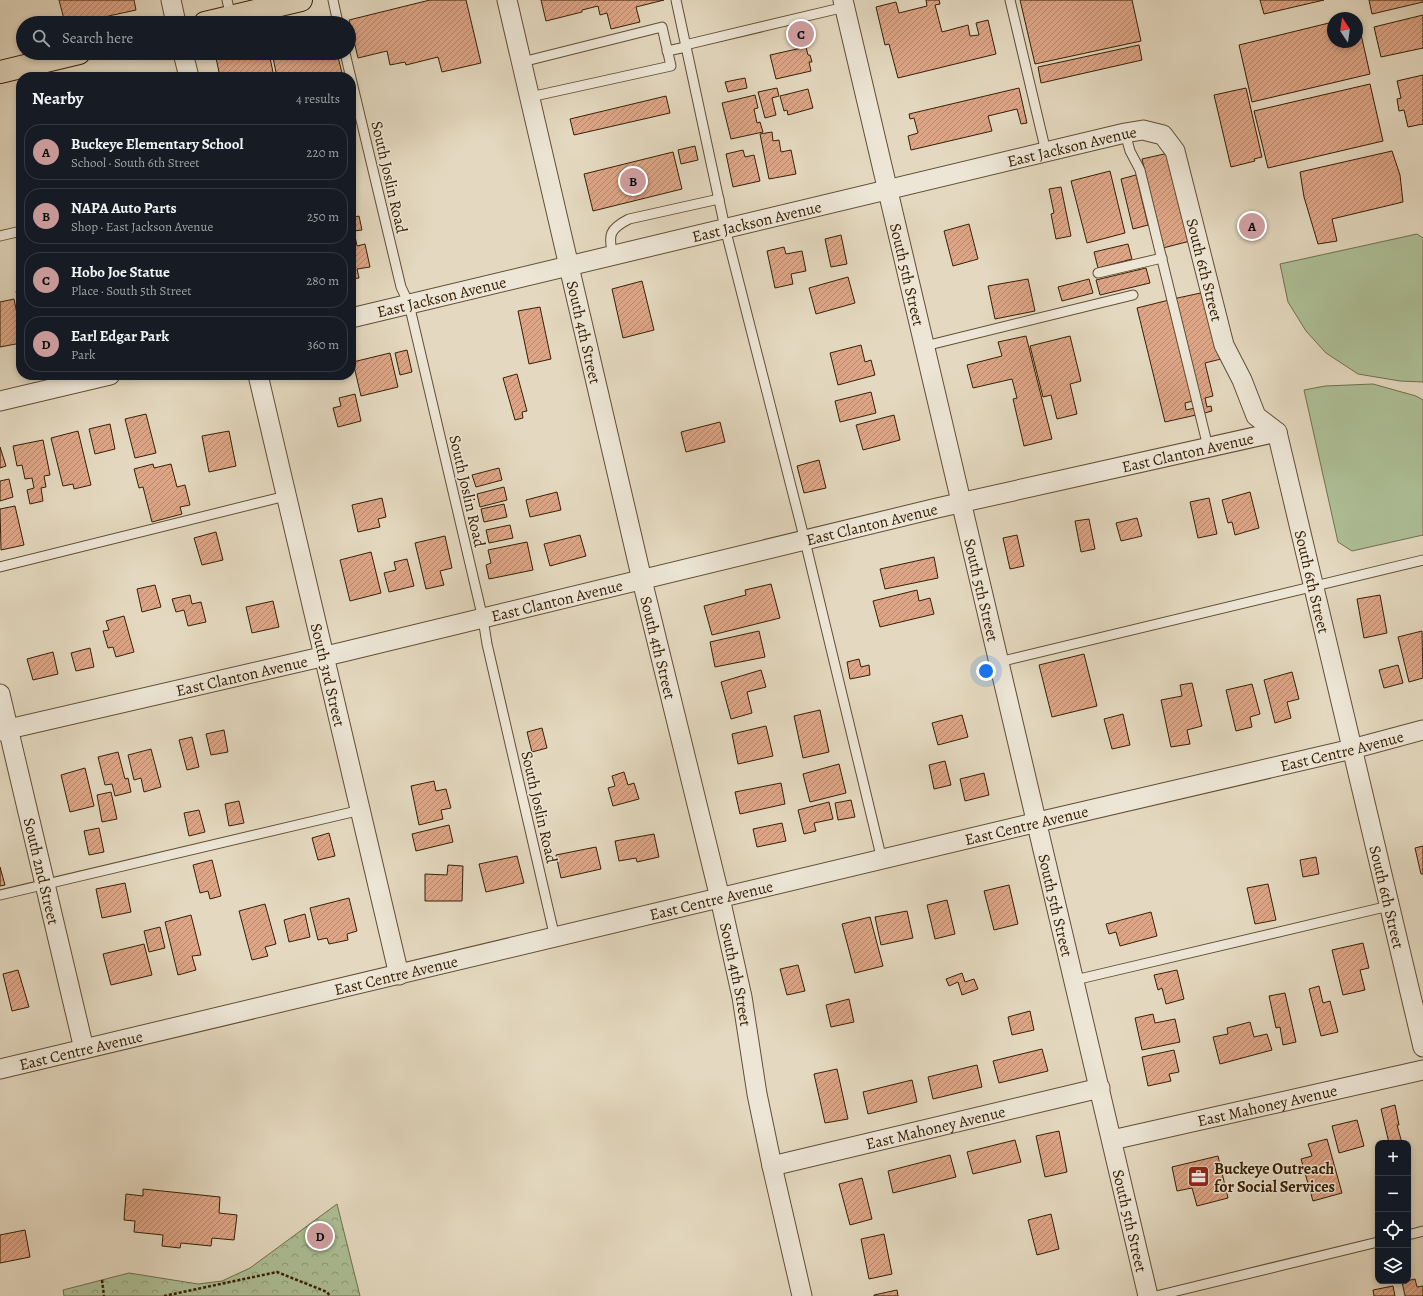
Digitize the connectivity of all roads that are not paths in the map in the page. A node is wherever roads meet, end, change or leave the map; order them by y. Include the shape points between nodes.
1 (171, 0) edge
2 (301, 0) edge
3 (332, 0) edge
4 (507, 0) edge
5 (676, 0) edge
6 (1010, 0) edge
7 (277, 3) edge
8 (844, 4) edge
9 (229, 8) edge
10 (174, 16) edge
11 (216, 16) edge
12 (336, 16) edge
13 (685, 46) junction
14 (668, 51) junction
15 (50, 60) edge
16 (185, 60) edge
17 (347, 60) edge
18 (522, 62) junction
19 (0, 72) edge
20 (188, 72) edge
21 (350, 72) edge
22 (530, 97) junction
23 (356, 99) edge
24 (1125, 133) junction
25 (1162, 136) joint
26 (1046, 152) junction
27 (887, 189) junction
28 (719, 199) junction
29 (725, 228) junction
30 (16, 232) edge
31 (0, 236) edge
32 (613, 256) junction
33 (1162, 258) junction
34 (570, 266) junction
35 (1098, 273) dead end
36 (1133, 294) dead end
37 (409, 304) junction
38 (356, 317) edge
39 (925, 346) junction
40 (89, 380) edge
41 (259, 380) edge
42 (0, 401) edge
43 (1277, 432) junction
44 (1208, 447) junction
45 (286, 496) junction
46 (962, 502) junction
47 (805, 541) junction
48 (1423, 560) edge
49 (0, 566) edge
50 (642, 580) junction
51 (1314, 587) junction
52 (483, 619) junction
53 (325, 657) junction
54 (999, 662) junction
55 (0, 694) edge
56 (4, 730) edge
57 (1423, 730) edge
58 (1352, 749) junction
59 (361, 810) junction
60 (1038, 822) junction
61 (882, 860) junction
62 (45, 884) junction
63 (0, 895) edge
64 (720, 898) junction
65 (1389, 906) junction
66 (555, 938) junction
67 (400, 975) junction
68 (1075, 980) junction
69 (1423, 1047) edge
70 (84, 1049) junction
71 (0, 1069) edge
72 (1423, 1070) edge
73 (1100, 1088) junction
74 (1112, 1140) junction
75 (772, 1166) junction
76 (1423, 1231) edge
77 (1411, 1234) edge
78 (1375, 1243) edge
79 (802, 1296) edge
80 (1148, 1296) edge
81 (1156, 1296) edge

1 - 10 street
2 - 7 main road
3 - 12 lane
4 - 18 street, South 4th Street
5 - 13 lane
6 - 26 lane
7 - 9 main road
8 - 13 lane
8 - 27 street, South 5th Street
9 - 11 main road
13 - 14 lane
13 - 28 lane
14 - 18 lane via 662,27
14 - 22 lane via 671,66
15 - 19 main road
16 - 20 street
17 - 21 lane, South Joslin Road
18 - 22 street, South 4th Street
22 - 34 street, South 4th Street
23 - 37 lane, South Joslin Road via 401,287
24 - 25 street, East Jackson Avenue via 1143,130
24 - 26 street, East Jackson Avenue
24 - 33 lane via 1130,151 1140,170
25 - 43 street, South 6th Street via 1176,151 1224,345 1242,380 1256,416
26 - 27 street, East Jackson Avenue
27 - 29 street, East Jackson Avenue
27 - 39 street, South 5th Street
28 - 29 lane
28 - 32 lane via 629,220 615,226 611,232 610,243
29 - 32 street, East Jackson Avenue
29 - 47 lane
30 - 31 lane
32 - 34 street, East Jackson Avenue
33 - 35 lane
33 - 44 lane
34 - 37 street, East Jackson Avenue
34 - 50 street, South 4th Street
36 - 39 lane
37 - 38 street, East Jackson Avenue
37 - 52 lane, South Joslin Road
39 - 46 street, South 5th Street
40 - 42 street
41 - 45 street, South 3rd Street
43 - 44 street, East Clanton Avenue
43 - 51 street, South 6th Street
44 - 46 street, East Clanton Avenue
45 - 49 lane
45 - 53 street, South 3rd Street
46 - 47 street, East Clanton Avenue
46 - 54 street, South 5th Street
47 - 50 street, East Clanton Avenue
47 - 61 lane
48 - 51 lane
50 - 52 street, East Clanton Avenue
50 - 64 street, South 4th Street
51 - 54 lane
51 - 58 street, South 6th Street
52 - 53 street, East Clanton Avenue
52 - 66 lane, South Joslin Road via 486,644
53 - 56 street, East Clanton Avenue
53 - 59 street, South 3rd Street
54 - 60 street, South 5th Street
55 - 56 street, South 2nd Street
56 - 62 street, South 2nd Street
57 - 58 street, East Centre Avenue
58 - 60 street, East Centre Avenue
58 - 65 street, South 6th Street
59 - 62 lane
59 - 67 street, South 3rd Street
60 - 61 street, East Centre Avenue
60 - 68 street, South 5th Street
61 - 64 street, East Centre Avenue
62 - 63 lane
62 - 70 street, South 2nd Street
64 - 66 street, East Centre Avenue
64 - 75 street, South 4th Street via 742,997 757,1094
65 - 68 lane
65 - 69 street, South 6th Street
66 - 67 street, East Centre Avenue
67 - 70 street, East Centre Avenue
68 - 73 street, South 5th Street
70 - 71 street, East Centre Avenue
72 - 74 street, East Mahoney Avenue
73 - 74 street, South 5th Street
73 - 75 street, East Mahoney Avenue
74 - 80 street, South 5th Street
75 - 79 street, South 4th Street
76 - 77 lane
78 - 81 lane

